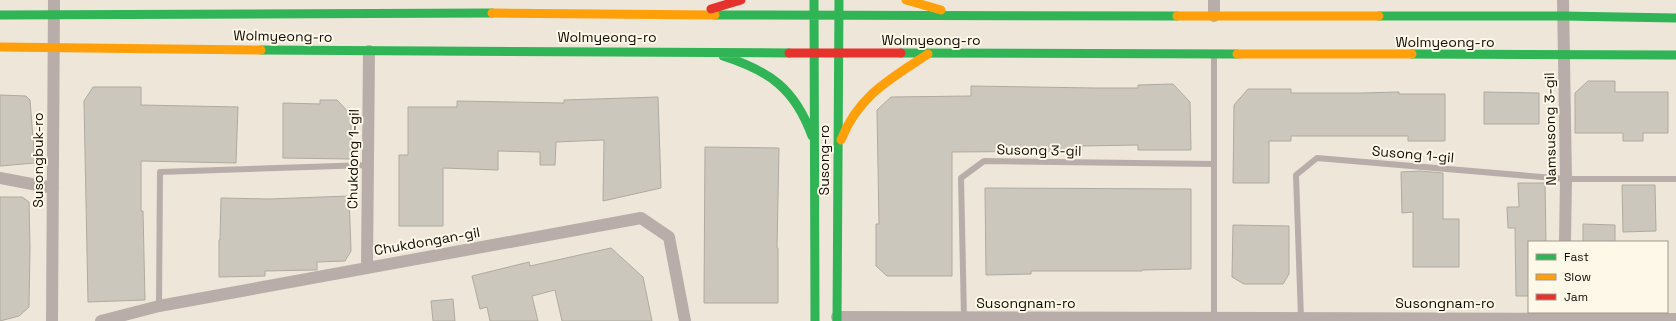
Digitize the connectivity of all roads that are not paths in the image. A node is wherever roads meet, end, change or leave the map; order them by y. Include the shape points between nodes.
1 (54, 0) edge
2 (741, 0) edge
3 (814, 0) edge
4 (839, 0) edge
5 (906, 0) edge
6 (1214, 0) edge
7 (1563, 0) edge
8 (687, 14) junction
9 (0, 15) edge
10 (54, 15) junction
11 (970, 15) junction
12 (814, 16) junction
13 (838, 16) junction
14 (1214, 16) junction
15 (1563, 16) junction
16 (1676, 18) edge
17 (0, 47) edge
18 (54, 48) junction
19 (369, 51) junction
20 (703, 51) junction
21 (815, 53) junction
22 (838, 53) junction
23 (928, 54) junction
24 (1214, 55) junction
25 (1676, 55) edge
26 (1564, 56) junction
27 (815, 144) junction
28 (838, 152) junction
29 (368, 164) junction
30 (1214, 164) junction
31 (0, 178) edge
32 (1566, 179) junction
33 (1676, 179) edge
34 (52, 188) junction
35 (1565, 241) edge
36 (367, 267) junction
37 (159, 306) junction
38 (130, 317) edge
39 (1563, 317) edge
40 (964, 318) junction
41 (1214, 318) junction
42 (1301, 318) junction
43 (1676, 318) edge
44 (837, 319) edge
45 (52, 321) edge
46 (101, 321) edge
47 (685, 321) edge
48 (815, 321) edge

1 - 10 street, Susongbuk-ro
2 - 8 street
3 - 12 street, Susong-ro
4 - 13 street, Susong-ro
5 - 11 street
6 - 14 street
7 - 15 street, Namsusong 3-gil
8 - 10 street, Wolmyeong-ro via 423,12
8 - 12 street, Wolmyeong-ro
9 - 10 street, Wolmyeong-ro
10 - 18 street, Susongbuk-ro
11 - 13 street, Wolmyeong-ro
11 - 14 street, Wolmyeong-ro
12 - 13 street, Wolmyeong-ro
12 - 21 street, Susong-ro
13 - 22 street, Susong-ro
14 - 15 street, Wolmyeong-ro
15 - 16 street, Wolmyeong-ro
15 - 26 street, Namsusong 3-gil
17 - 18 street, Wolmyeong-ro
18 - 19 street, Wolmyeong-ro
18 - 34 street, Susongbuk-ro
19 - 20 street, Wolmyeong-ro
19 - 29 street, Chukdong 1-gil
20 - 21 street, Wolmyeong-ro
20 - 27 street via 742,62 780,84 808,123
21 - 22 street, Wolmyeong-ro
21 - 27 street, Susong-ro
22 - 23 street, Wolmyeong-ro
22 - 28 street, Susong-ro
23 - 24 street, Wolmyeong-ro
23 - 28 street via 869,95 853,113
24 - 26 street, Wolmyeong-ro
24 - 30 lane
25 - 26 street, Wolmyeong-ro
26 - 32 street, Namsusong 3-gil
27 - 48 street, Susong-ro
28 - 44 street, Susong-ro
29 - 36 street, Chukdong 1-gil
29 - 37 lane via 160,172
30 - 40 lane, Susong 3-gil via 984,161 962,178
30 - 41 lane
31 - 34 street
32 - 33 lane, Susong 1-gil
32 - 35 street, Namsusong 3-gil
32 - 42 lane, Susong 1-gil via 1316,158 1296,175
34 - 45 street, Susongbuk-ro
36 - 37 street, Chukdongan-gil
36 - 47 street, Chukdongan-gil via 641,218 669,237
37 - 38 street, Chukdongan-gil
38 - 46 street, Chukdongan-gil
39 - 42 street, Susongnam-ro
39 - 43 street, Susongnam-ro
40 - 41 street, Susongnam-ro
40 - 44 street, Susongnam-ro
41 - 42 street, Susongnam-ro

